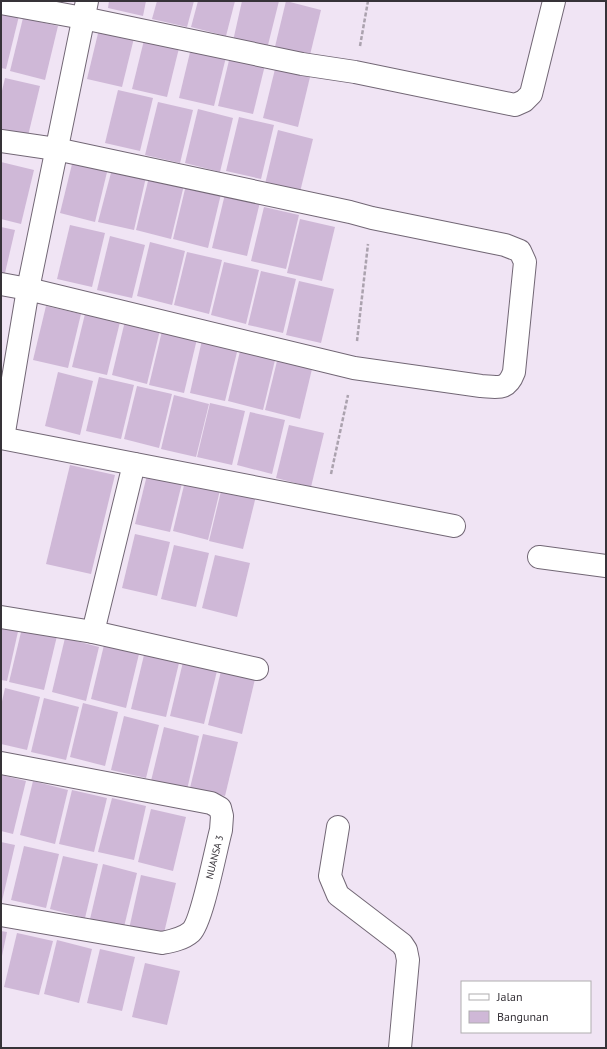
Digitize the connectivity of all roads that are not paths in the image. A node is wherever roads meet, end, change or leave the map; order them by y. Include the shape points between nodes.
1 (554, 1) edge
2 (1, 3) edge
3 (85, 10) edge
4 (1, 141) edge
5 (56, 149) junction
6 (1, 284) edge
7 (28, 289) junction
8 (2, 438) edge
9 (134, 464) junction
10 (454, 526) dead end
11 (539, 557) dead end
12 (606, 566) edge
13 (1, 616) edge
14 (93, 632) junction
15 (257, 669) dead end
16 (1, 763) edge
17 (338, 827) dead end
18 (1, 915) edge
19 (400, 1048) edge

1 - 3 street via 531,94 515,105 355,72 302,64
2 - 3 street
3 - 5 street
4 - 5 street
5 - 7 street
5 - 7 street via 372,218 505,244 520,251 525,262 514,372 511,381 501,387 354,368
6 - 7 street
7 - 8 street
8 - 9 street
9 - 10 street
9 - 14 street
11 - 12 street
13 - 14 street
14 - 15 street
16 - 18 street, NUANSA 3 via 211,803 220,808 222,816 221,830 200,914 192,932 179,939 162,943
17 - 19 street via 330,876 338,895 402,944 406,950 408,960

